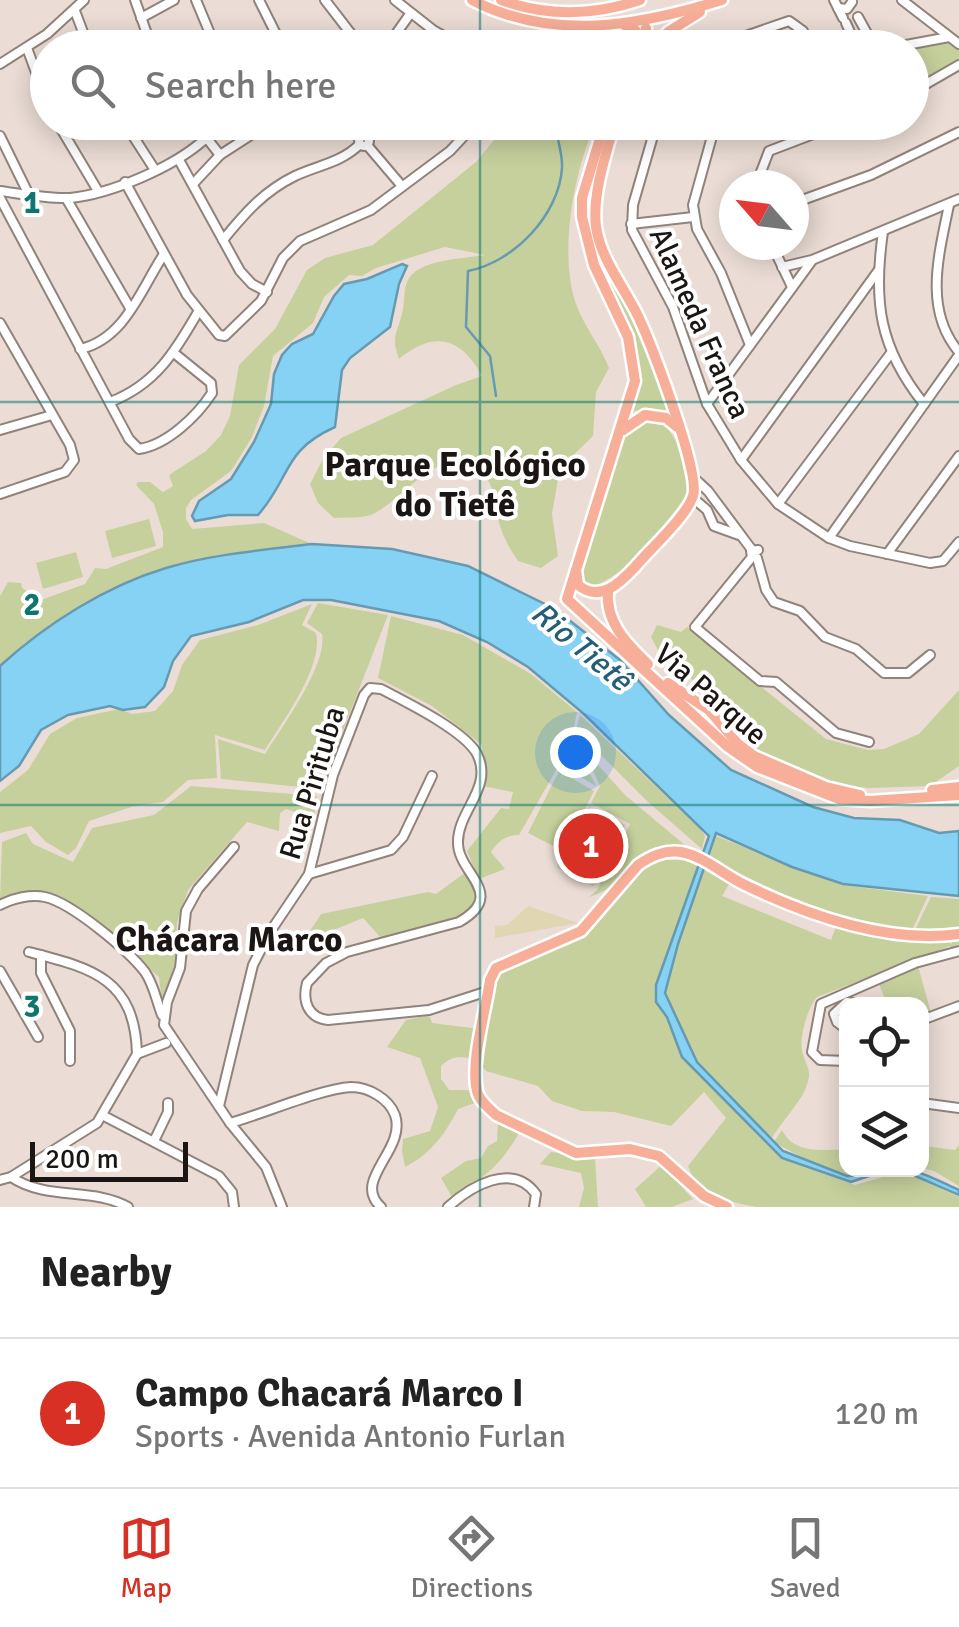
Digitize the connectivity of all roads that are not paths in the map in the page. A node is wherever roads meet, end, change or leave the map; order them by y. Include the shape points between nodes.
1 (84, 0) edge
2 (174, 0) edge
3 (196, 0) edge
4 (258, 0) edge
5 (325, 0) edge
6 (395, 0) edge
7 (472, 0) edge
8 (501, 0) edge
9 (640, 0) edge
10 (680, 0) edge
11 (721, 0) edge
12 (902, 0) edge
13 (136, 3) edge
14 (836, 4) edge
15 (616, 5) edge
16 (703, 6) junction
17 (854, 7) edge
18 (151, 10) junction
19 (75, 11) junction
20 (410, 14) junction
21 (141, 18) junction
22 (619, 24) junction
23 (647, 24) junction
24 (847, 24) junction
25 (863, 27) junction
26 (51, 30) edge
27 (82, 30) edge
28 (145, 30) edge
29 (208, 30) edge
30 (274, 30) edge
31 (348, 30) edge
32 (399, 30) edge
33 (434, 30) edge
34 (634, 30) edge
35 (646, 30) edge
36 (673, 30) edge
37 (763, 30) edge
38 (803, 30) edge
39 (850, 30) edge
40 (865, 30) edge
41 (950, 37) junction
42 (929, 41) edge
43 (959, 44) edge
44 (28, 48) joint
45 (30, 54) edge
46 (0, 64) edge
47 (959, 65) edge
48 (929, 82) edge
49 (959, 132) edge
50 (0, 136) edge
51 (68, 140) edge
52 (136, 140) edge
53 (203, 140) edge
54 (205, 140) edge
55 (242, 140) edge
56 (460, 140) edge
57 (603, 140) edge
58 (610, 140) edge
59 (651, 140) edge
60 (711, 140) edge
61 (800, 140) edge
62 (364, 141) joint
63 (220, 154) junction
64 (179, 160) junction
65 (155, 170) junction
66 (761, 170) edge
67 (125, 182) junction
68 (192, 184) junction
69 (402, 185) junction
70 (98, 192) junction
71 (26, 194) junction
72 (0, 196) edge
73 (809, 197) edge
74 (66, 198) junction
75 (959, 199) edge
76 (948, 205) junction
77 (693, 218) junction
78 (631, 224) junction
79 (883, 232) junction
80 (223, 240) junction
81 (164, 254) junction
82 (779, 260) edge
83 (812, 260) junction
84 (782, 267) junction
85 (878, 271) junction
86 (792, 287) junction
87 (864, 290) junction
88 (266, 292) junction
89 (878, 298) junction
90 (130, 308) junction
91 (198, 312) junction
92 (0, 323) edge
93 (750, 345) junction
94 (80, 349) junction
95 (174, 353) junction
96 (891, 353) junction
97 (959, 353) edge
98 (110, 402) junction
99 (707, 404) junction
100 (924, 404) junction
101 (52, 415) junction
102 (0, 430) edge
103 (680, 432) junction
104 (620, 434) junction
105 (959, 456) edge
106 (741, 460) junction
107 (695, 480) junction
108 (0, 494) edge
109 (711, 496) junction
110 (697, 501) junction
111 (778, 504) junction
112 (739, 535) junction
113 (828, 538) junction
114 (959, 542) edge
115 (888, 554) junction
116 (753, 555) junction
117 (576, 564) junction
118 (608, 590) junction
119 (930, 655) dead end
120 (708, 710) junction
121 (697, 719) junction
122 (869, 742) dead end
123 (432, 776) dead end
124 (959, 791) edge
125 (234, 847) dead end
126 (308, 874) junction
127 (0, 904) edge
128 (959, 934) edge
129 (959, 951) edge
130 (29, 952) dead end
131 (41, 955) junction
132 (0, 970) edge
133 (488, 991) junction
134 (959, 1006) edge
135 (929, 1017) edge
136 (164, 1020) junction
137 (38, 1037) dead end
138 (166, 1043) dead end
139 (137, 1054) junction
140 (70, 1061) dead end
141 (839, 1061) edge
142 (168, 1104) dead end
143 (929, 1104) edge
144 (218, 1106) junction
145 (959, 1108) edge
146 (104, 1116) junction
147 (230, 1123) junction
148 (154, 1142) junction
149 (11, 1178) junction
150 (0, 1180) edge
151 (713, 1205) edge
152 (128, 1207) edge
153 (234, 1207) edge
154 (282, 1207) edge
155 (381, 1207) edge
156 (448, 1207) edge
157 (534, 1207) edge
158 (728, 1207) edge

1 - 19 street
2 - 18 street
3 - 29 street
4 - 30 street
5 - 31 street
6 - 20 street
7 - 22 main road via 534,24
8 - 15 main road via 559,13
9 - 15 main road
10 - 16 main road
11 - 16 main road
11 - 36 main road
12 - 41 street
13 - 18 street
13 - 21 street
14 - 17 street
14 - 24 street
15 - 22 main road
16 - 23 main road
17 - 25 street
18 - 21 street
19 - 26 street
19 - 27 street
20 - 32 street
20 - 33 street
21 - 28 street
22 - 23 main road
22 - 34 main road
23 - 35 main road
24 - 25 street
24 - 39 street
25 - 40 street
37 - 38 street via 789,21
41 - 42 street
41 - 43 street
44 - 45 street
44 - 46 street
47 - 48 street
49 - 73 street via 871,176
50 - 71 street
51 - 70 street
52 - 65 street
53 - 64 street
54 - 63 street
55 - 63 street
56 - 69 street
57 - 104 main road via 581,208 594,265 632,352 634,381
58 - 103 main road via 598,237 640,322
59 - 78 street, Alameda Franca
60 - 77 street
61 - 66 street via 768,152
62 - 69 street
62 - 80 street via 336,162 267,192
63 - 68 street
64 - 65 street
64 - 68 street
65 - 67 street
67 - 70 street
67 - 81 street
68 - 80 street
69 - 88 street via 371,210 300,241
70 - 74 street
71 - 72 street
71 - 74 street
72 - 94 street
74 - 90 street
75 - 76 street
76 - 79 street
76 - 97 street via 936,290 941,322
77 - 78 street
77 - 93 street
78 - 99 street, Alameda Franca via 673,307
79 - 83 street
79 - 85 street
80 - 88 street via 246,278
81 - 90 street
81 - 91 street
82 - 84 street
83 - 84 street
83 - 86 street
84 - 86 street
85 - 87 street
85 - 89 street
86 - 93 street
87 - 89 street
87 - 106 street
88 - 91 street via 225,336
89 - 96 street
90 - 94 street via 111,336
91 - 95 street
92 - 101 street
93 - 99 street
94 - 98 street
95 - 98 street via 148,381
95 - 98 street via 213,388 172,433 136,448
96 - 100 street
96 - 111 street
97 - 100 street
99 - 106 street, Alameda Franca
100 - 113 street
101 - 102 street
101 - 108 street via 74,454 72,465
103 - 104 main road via 656,414 635,419
103 - 107 main road
104 - 117 main road
105 - 115 street
106 - 111 street, Alameda Franca
107 - 109 street
107 - 110 main road
109 - 110 street
109 - 112 street
110 - 112 street via 714,526
110 - 118 main road
111 - 113 street, Alameda Franca
112 - 116 street
113 - 115 street, Alameda Franca
114 - 115 street, Alameda Franca via 938,563
116 - 119 street via 774,602 800,611 824,636 884,673 908,673
116 - 122 street via 695,627 836,733
117 - 118 main road via 581,588
117 - 121 main road, Via Parque via 567,599
118 - 120 main road, Via Parque via 608,611 626,643
120 - 121 main road
120 - 124 main road, Via Parque via 754,756 838,792
121 - 124 main road, Via Parque via 748,762 830,797 860,802
123 - 126 street via 391,850
125 - 136 street via 189,902
126 - 133 street, Rua Pirituba via 333,775 370,688 458,732 480,764 479,792 458,840 478,884 475,911 460,922 336,956 307,983 306,1003 328,1020 430,1010
126 - 144 street, Rua Pirituba via 253,965
127 - 136 street via 38,896 75,913 145,973
128 - 133 main road via 914,936 821,916 695,856 660,853 638,865 575,934 499,965
129 - 141 street via 822,1004 812,1052 820,1060
130 - 131 street
131 - 139 street via 86,967 118,992
131 - 140 street via 41,973 70,1030
132 - 137 street
133 - 151 main road via 476,1084 496,1115 576,1153 651,1152
134 - 135 street
136 - 144 street
138 - 139 street
139 - 146 street
142 - 148 street
143 - 145 street
144 - 147 street
146 - 148 street
146 - 149 street
147 - 154 street via 266,1167
147 - 155 street via 340,1089 377,1095 394,1113 397,1130 371,1185
148 - 153 street via 219,1176
149 - 150 street
149 - 152 street via 37,1190 110,1198
151 - 158 main road
156 - 157 street via 477,1184 500,1180 532,1188

